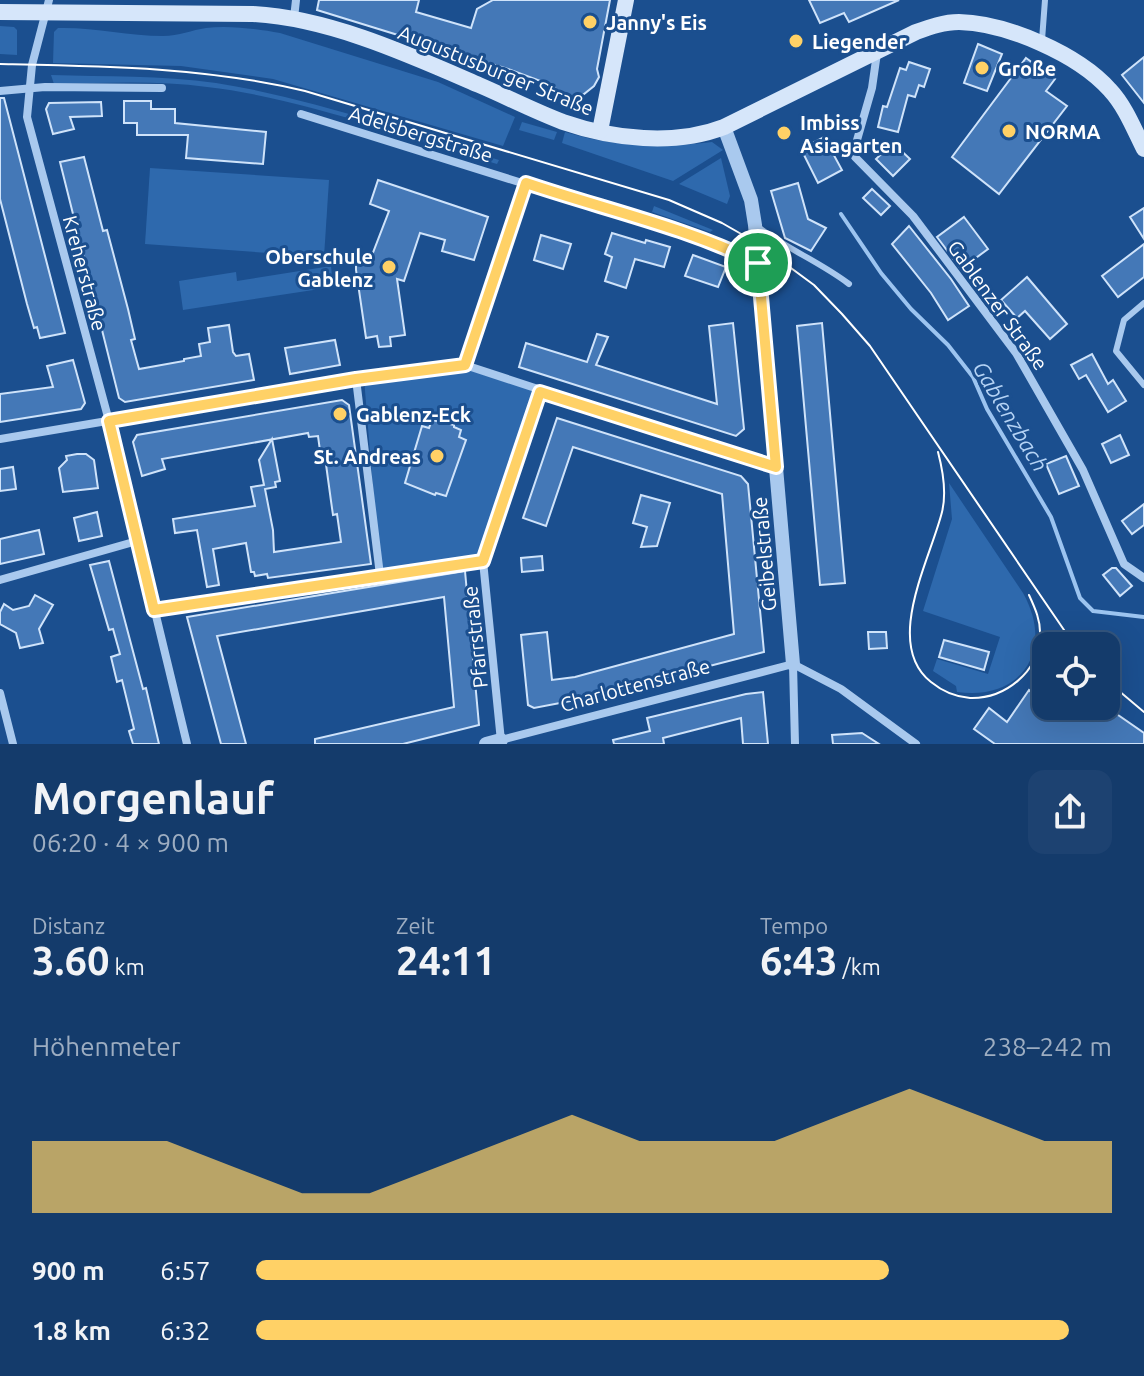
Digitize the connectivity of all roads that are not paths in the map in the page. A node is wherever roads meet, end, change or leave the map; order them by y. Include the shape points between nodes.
1 (296, 0) edge
2 (626, 0) edge
3 (1045, 0) edge
4 (47, 6) edge
5 (0, 12) edge
6 (294, 18) junction
7 (1042, 45) junction
8 (877, 52) junction
9 (29, 88) junction
10 (162, 88) dead end
11 (0, 91) edge
12 (301, 114) dead end
13 (724, 127) junction
14 (600, 131) junction
15 (1144, 149) edge
16 (526, 183) junction
17 (755, 225) junction
18 (758, 263) junction
19 (849, 284) dead end
20 (1144, 303) edge
21 (465, 365) junction
22 (356, 379) junction
23 (1144, 385) edge
24 (540, 392) junction
25 (109, 421) junction
26 (0, 439) edge
27 (776, 467) junction
28 (137, 541) junction
29 (483, 561) junction
30 (380, 575) junction
31 (1144, 578) edge
32 (0, 580) edge
33 (154, 610) junction
34 (793, 664) junction
35 (0, 693) edge
36 (501, 742) edge
37 (13, 744) edge
38 (187, 744) edge
39 (486, 744) edge
40 (795, 744) edge
41 (916, 744) edge

1 - 6 street
2 - 14 main road
3 - 7 lane
4 - 5 main road, Augustusburger Straße
4 - 6 main road, Augustusburger Straße
4 - 9 street, Kreherstraße
6 - 14 main road, Augustusburger Straße via 410,56 562,121
7 - 8 main road, Augustusburger Straße via 1010,32 957,22 916,32
7 - 15 main road, Augustusburger Straße via 1078,63 1111,91
8 - 13 main road, Augustusburger Straße
8 - 31 street, Gablenzer Straße via 855,157 913,216 1016,353 1083,470 1124,564
9 - 10 street
9 - 11 street
9 - 25 street, Kreherstraße via 27,117
12 - 16 street, Adelsbergstraße
13 - 14 main road, Augustusburger Straße via 663,137
13 - 17 street, Geibelstraße
16 - 18 street, Adelsbergstraße via 704,240
16 - 21 street
17 - 18 street, Geibelstraße
17 - 19 lane
18 - 27 street, Geibelstraße
20 - 23 lane via 1124,320 1116,351
21 - 22 street
21 - 24 street
22 - 25 street
22 - 30 street
24 - 27 street
24 - 29 street, Pfarrstraße
25 - 26 street
25 - 28 street, Kreherstraße
27 - 34 street, Geibelstraße
28 - 32 street
28 - 33 street, Kreherstraße
29 - 30 street
29 - 36 street, Pfarrstraße
30 - 33 street
33 - 38 street, Kreherstraße
34 - 36 street, Charlottenstraße
34 - 40 street, Geibelstraße
34 - 41 street via 841,689
35 - 37 street
36 - 39 street, Charlottenstraße

